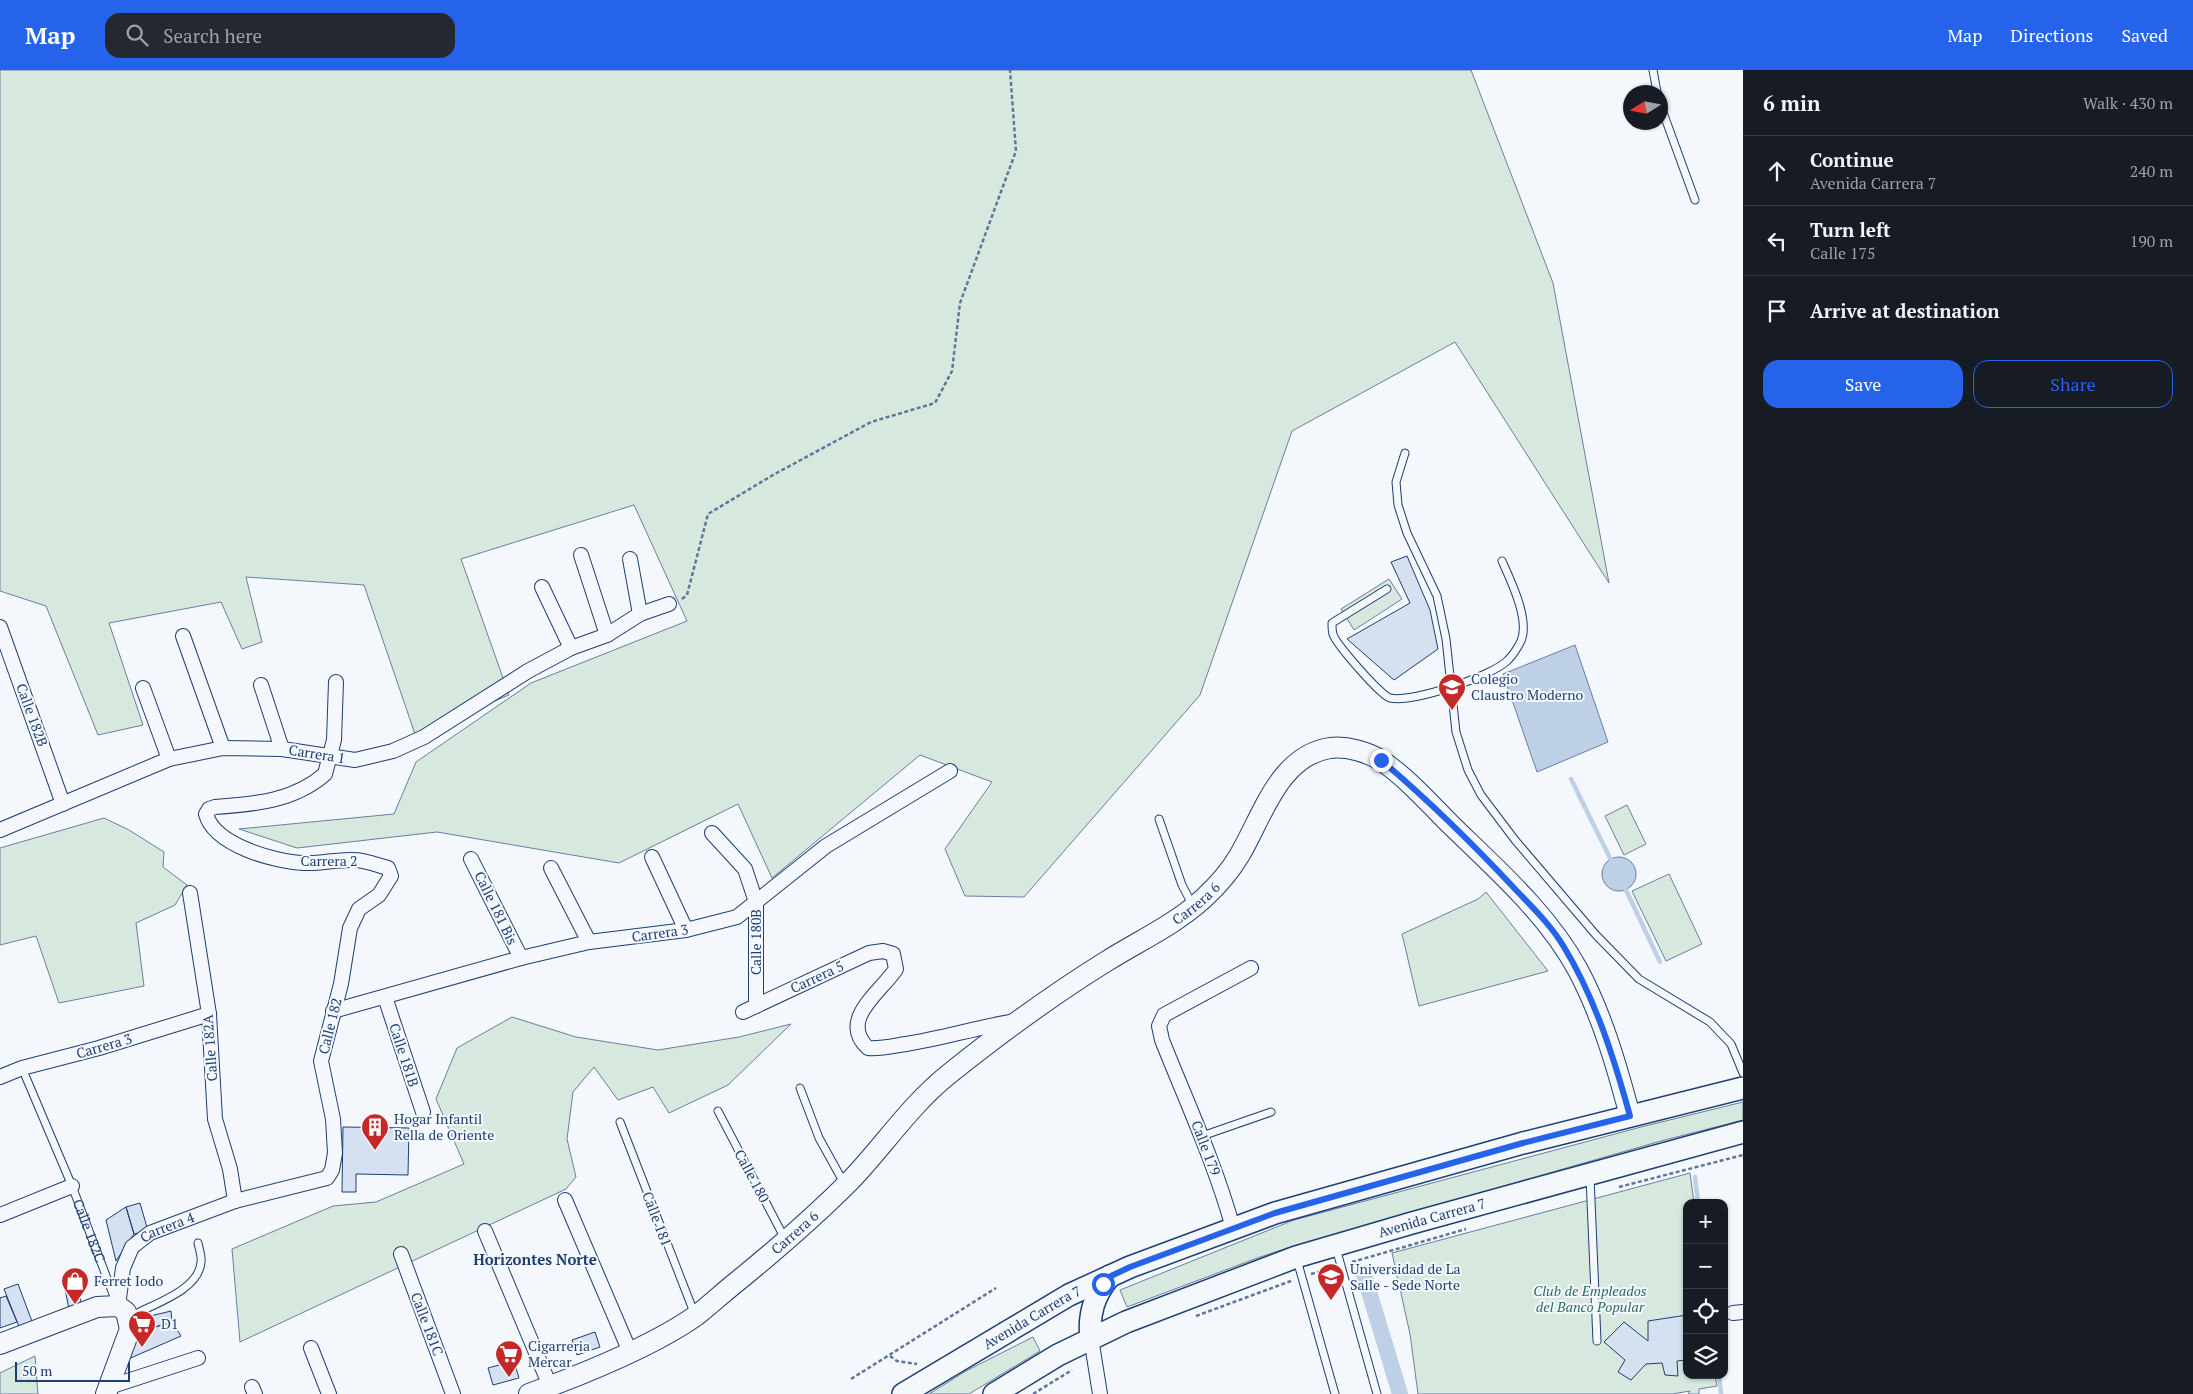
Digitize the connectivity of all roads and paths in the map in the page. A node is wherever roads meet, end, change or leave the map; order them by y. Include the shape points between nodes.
1 (1010, 70) edge
2 (1653, 70) edge
3 (1656, 85) edge
4 (1668, 126) edge
5 (1695, 200) dead end
6 (1405, 453) dead end
7 (581, 555) dead end
8 (630, 559) dead end
9 (1502, 561) dead end
10 (542, 587) dead end
11 (1387, 589) dead end
12 (669, 604) joint
13 (640, 614) junction
14 (0, 627) edge
15 (607, 635) junction
16 (183, 636) dead end
17 (571, 648) junction
18 (336, 682) dead end
19 (261, 685) dead end
20 (143, 688) dead end
21 (1451, 688) junction
22 (223, 748) junction
23 (282, 749) junction
24 (330, 757) junction
25 (169, 760) junction
26 (950, 771) dead end
27 (63, 804) junction
28 (1159, 819) dead end
29 (0, 830) edge
30 (712, 833) dead end
31 (652, 857) dead end
32 (472, 859) dead end
33 (550, 868) dead end
34 (386, 886) joint
35 (190, 893) dead end
36 (756, 902) junction
37 (1194, 907) junction
38 (686, 930) junction
39 (589, 942) junction
40 (521, 958) junction
41 (1251, 968) dead end
42 (385, 997) junction
43 (756, 1006) junction
44 (333, 1011) junction
45 (743, 1012) dead end
46 (209, 1014) junction
47 (1022, 1020) junction
48 (868, 1048) joint
49 (22, 1068) junction
50 (1743, 1073) edge
51 (0, 1077) edge
52 (800, 1088) dead end
53 (1743, 1088) edge
54 (718, 1111) dead end
55 (423, 1112) dead end
56 (1270, 1112) dead end
57 (1630, 1116) junction
58 (620, 1122) dead end
59 (1743, 1132) edge
60 (1202, 1136) junction
61 (1743, 1154) edge
62 (327, 1178) joint
63 (1591, 1184) junction
64 (72, 1186) junction
65 (845, 1186) junction
66 (565, 1200) dead end
67 (235, 1202) junction
68 (0, 1215) edge
69 (1475, 1226) dead end
70 (1233, 1228) junction
71 (485, 1231) dead end
72 (786, 1242) junction
73 (198, 1243) dead end
74 (1335, 1245) junction
75 (401, 1254) dead end
76 (1340, 1265) junction
77 (1299, 1267) junction
78 (1111, 1276) junction
79 (996, 1288) dead end
80 (123, 1312) junction
81 (695, 1316) junction
82 (1190, 1318) dead end
83 (1597, 1342) dead end
84 (0, 1344) edge
85 (1092, 1347) junction
86 (311, 1348) dead end
87 (630, 1352) junction
88 (890, 1356) junction
89 (198, 1358) dead end
90 (917, 1364) dead end
91 (851, 1379) dead end
92 (550, 1386) junction
93 (107, 1391) edge
94 (329, 1394) edge
95 (453, 1394) edge
96 (528, 1394) edge
97 (903, 1394) edge
98 (994, 1394) edge
99 (1033, 1394) edge
100 (1100, 1394) edge
101 (1335, 1394) edge
102 (1377, 1394) edge

1 - 12 path via 1016,151 960,303 952,371 935,402 871,422 708,514 687,595
2 - 3 lane
4 - 5 lane
6 - 21 lane via 1396,482 1398,505 1407,533 1437,596
7 - 15 street
8 - 13 street
9 - 21 lane via 1516,592 1522,616 1522,640 1508,661
10 - 17 street
11 - 21 lane via 1332,623 1333,635 1376,689 1389,698 1405,698
12 - 13 street, Carrera 1
13 - 15 street, Carrera 1
14 - 27 street, Calle 182B
15 - 17 street, Carrera 1
16 - 22 street
17 - 24 street, Carrera 1 via 528,670 416,741 393,751 355,760
18 - 24 street via 334,740
19 - 23 street
20 - 25 street
21 - 50 lane via 1456,732 1468,770 1481,795 1596,935 1638,978 1710,1022 1731,1044
22 - 23 street, Carrera 1
22 - 25 street, Carrera 1
23 - 24 street, Carrera 1
24 - 34 street, Carrera 2 via 325,774 301,791 258,804 209,809 206,814 208,824 219,835 256,854 303,863 356,859 388,868 392,876
25 - 27 street, Carrera 1
26 - 36 street, Carrera 3 via 826,846
27 - 29 street, Carrera 1
28 - 37 lane via 1182,885
30 - 36 street, Calle 180B via 745,869
31 - 38 street
32 - 40 street, Calle 181 Bis
33 - 39 street
34 - 44 street, Calle 182 via 359,909 350,928
35 - 46 street, Calle 182A
36 - 38 street, Carrera 3 via 737,917
36 - 43 street, Calle 180B
37 - 47 street, Carrera 6 via 1057,994
37 - 57 street, Carrera 6 via 1223,880 1280,781 1294,766 1329,748 1347,748 1381,760 1410,784 1500,874 1562,944 1580,974 1618,1073
38 - 39 street, Carrera 3
39 - 40 street, Carrera 3
40 - 42 street, Carrera 3
41 - 60 street, Calle 179 via 1164,1015 1159,1026 1173,1069
42 - 44 street, Carrera 3
42 - 55 street, Calle 181B
43 - 45 street, Carrera 5
43 - 48 street, Carrera 5 via 869,953 883,951 892,954 896,969 858,1019 858,1036
44 - 62 street, Calle 182 via 321,1061 333,1120 332,1170
46 - 49 street, Carrera 3
46 - 67 street, Calle 182A via 215,1119 230,1169
47 - 48 street, Carrera 6 via 921,1042
47 - 65 street, Carrera 6 via 928,1091
49 - 51 street, Carrera 3
49 - 64 lane, Calle 182C
52 - 65 lane via 819,1138
53 - 57 main road, Avenida Carrera 7
54 - 72 lane, Calle 180
56 - 60 lane
57 - 70 main road, Avenida Carrera 7 via 1310,1202
58 - 81 lane, Calle 181
59 - 63 main road, Avenida Carrera 7
60 - 70 street, Calle 179
61 - 63 path
62 - 67 street, Carrera 4
63 - 74 main road, Avenida Carrera 7
63 - 83 lane
64 - 68 street
64 - 80 lane, Calle 182C
65 - 72 street, Carrera 6
66 - 87 street
67 - 80 street, Carrera 4 via 150,1233 132,1248 123,1268
69 - 76 path
70 - 78 main road, Avenida Carrera 7
71 - 92 street
72 - 81 street, Carrera 6
73 - 80 lane via 202,1262 196,1279 179,1293
74 - 76 lane
74 - 77 main road, Avenida Carrera 7
75 - 95 street, Calle 181C
76 - 77 path
76 - 102 lane
77 - 82 path
77 - 85 main road, Avenida Carrera 7 via 1144,1315
77 - 101 lane
78 - 85 main road via 1097,1294 1090,1315
78 - 97 main road, Avenida Carrera 7 via 1055,1303
79 - 88 path
80 - 84 street via 97,1307
80 - 93 street, Calle 182C via 130,1329
81 - 87 street, Carrera 6
85 - 98 main road, Avenida Carrera 7 via 1058,1355
85 - 99 path
85 - 100 street
86 - 94 street
87 - 92 street, Carrera 6
88 - 90 path via 897,1361
88 - 91 path
89 - 93 street
92 - 96 street, Carrera 6

